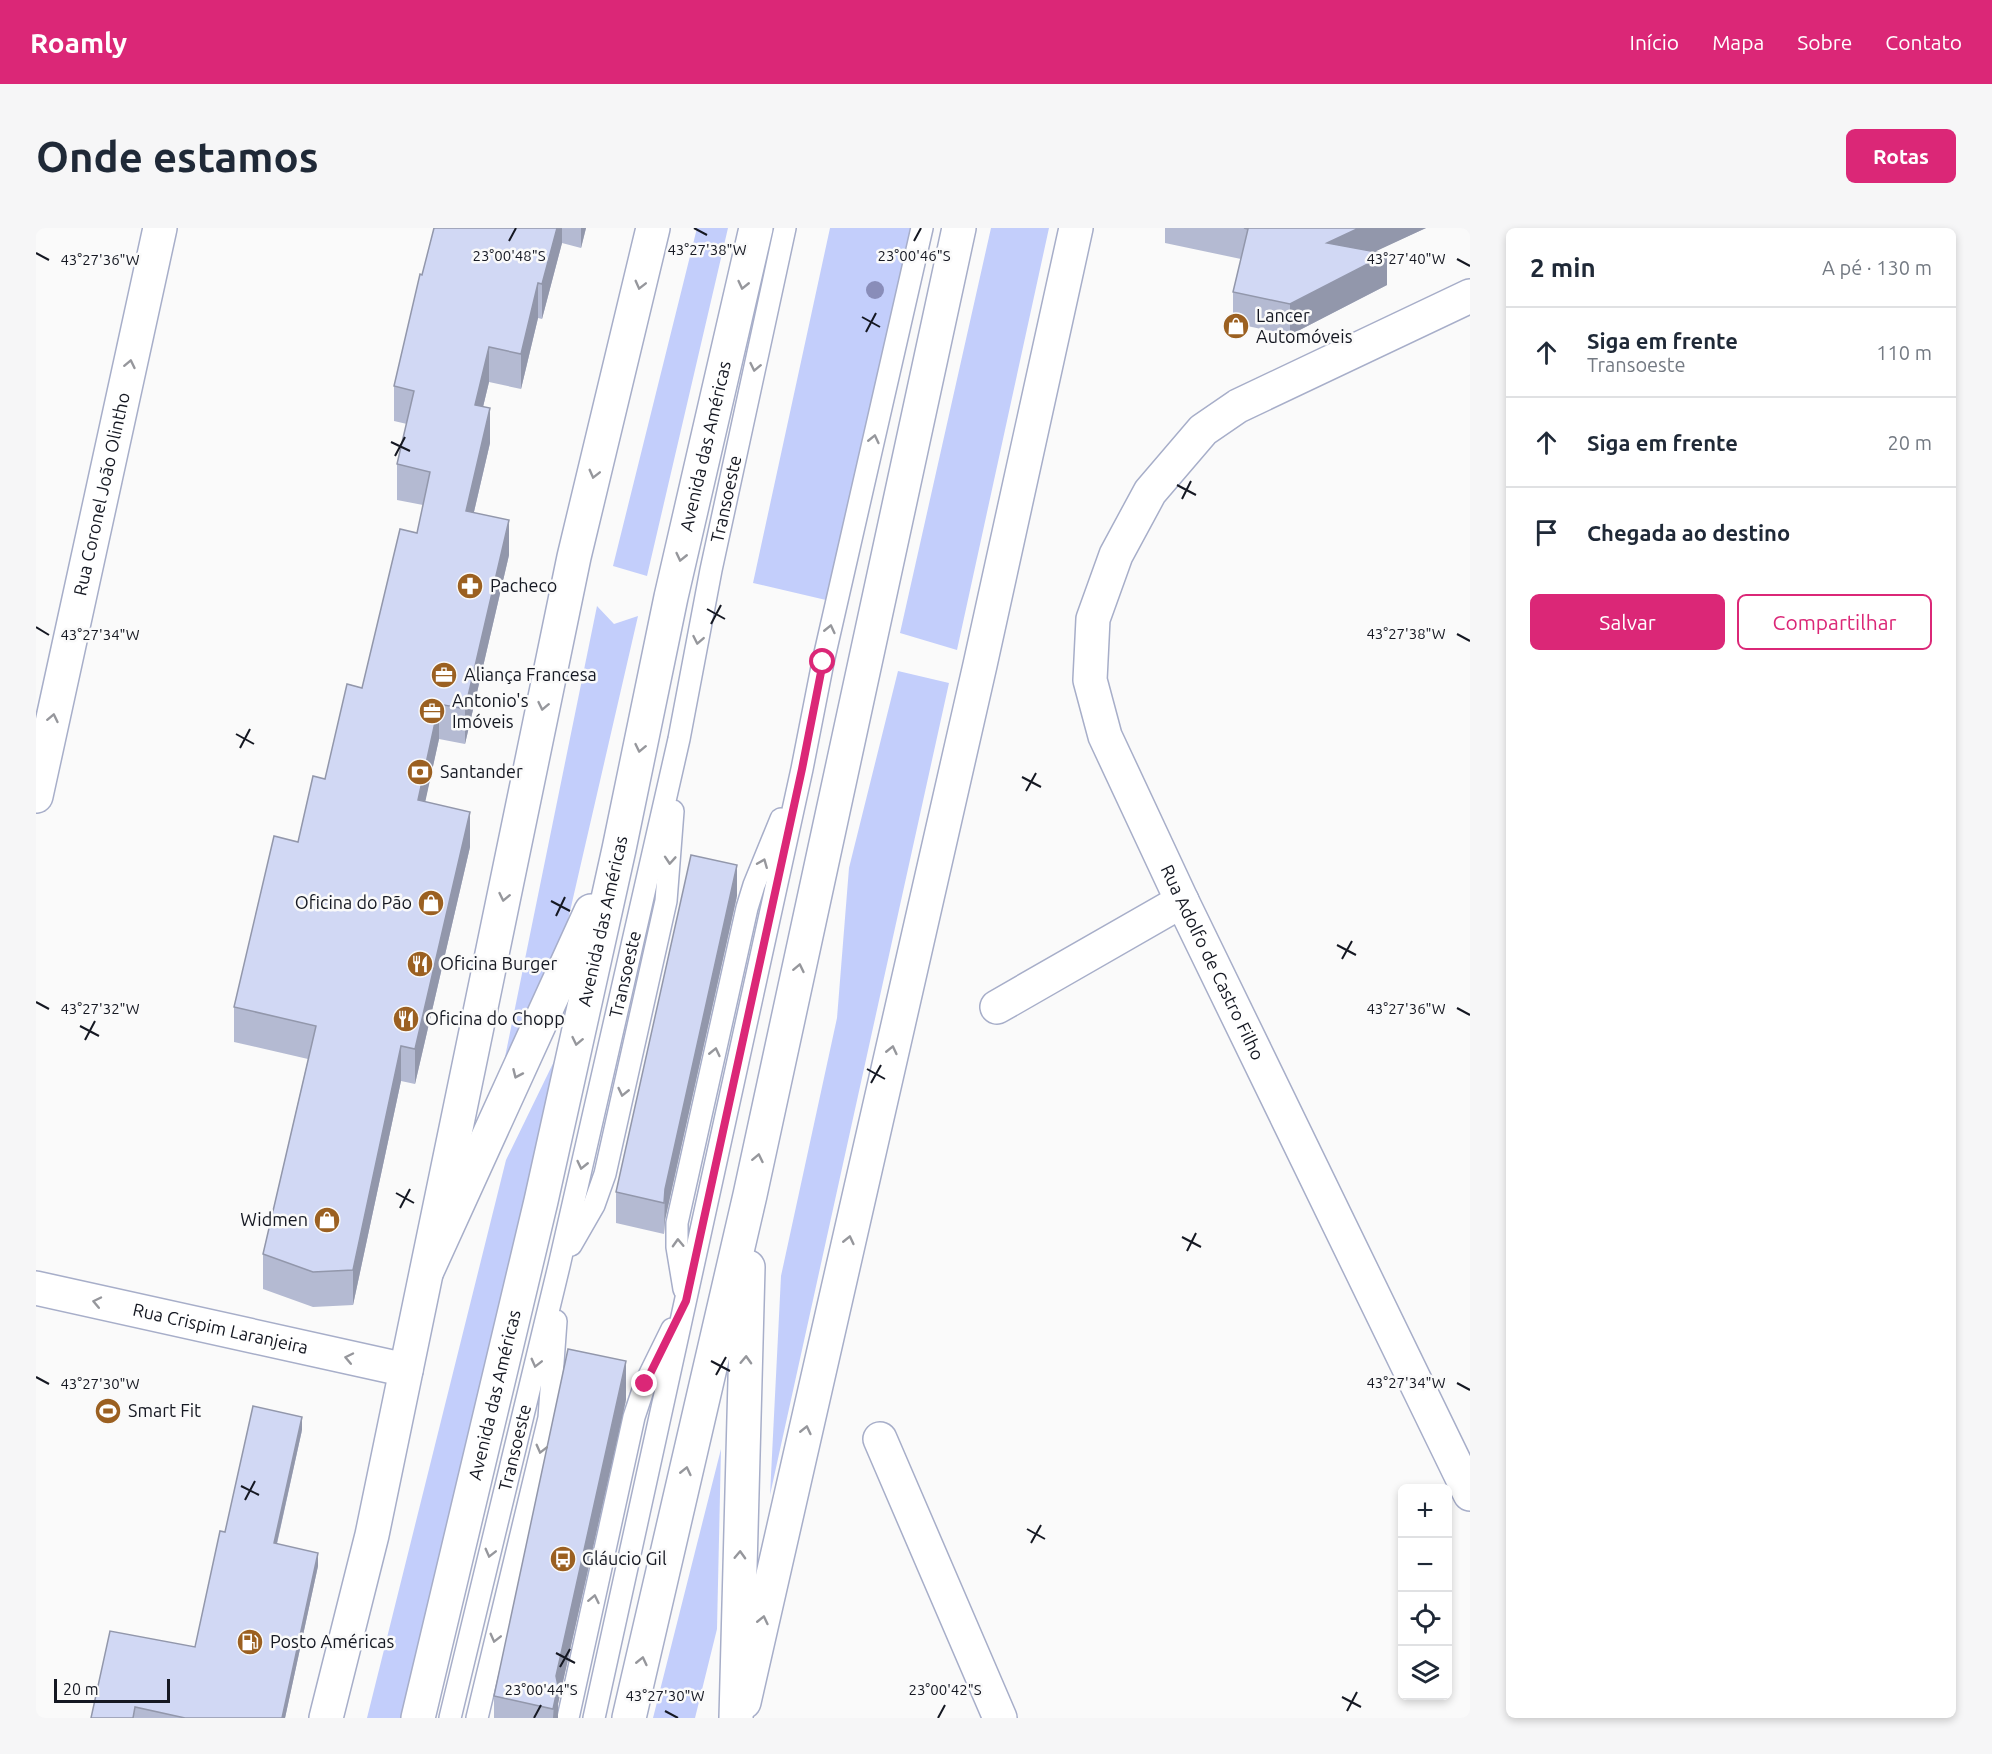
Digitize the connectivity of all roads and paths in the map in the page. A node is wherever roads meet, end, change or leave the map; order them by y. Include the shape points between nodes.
1 (160, 228) edge
2 (653, 228) edge
3 (756, 228) edge
4 (785, 228) edge
5 (922, 228) edge
6 (959, 228) edge
7 (1076, 228) edge
8 (1470, 296) edge
9 (36, 796) edge
10 (619, 849) junction
11 (1182, 901) junction
12 (997, 1007) dead end
13 (750, 1195) junction
14 (560, 1266) junction
15 (427, 1271) junction
16 (36, 1288) edge
17 (686, 1301) junction
18 (406, 1370) junction
19 (880, 1439) dead end
20 (1470, 1494) edge
21 (326, 1718) edge
22 (418, 1718) edge
23 (450, 1718) edge
24 (477, 1718) edge
25 (568, 1718) edge
26 (594, 1718) edge
27 (629, 1718) edge
28 (736, 1718) edge
29 (740, 1718) edge
30 (1000, 1718) edge

9 -> 1 main road, Rua Coronel João Olintho
2 -> 15 main road via 574,557
3 -> 10 main road, Avenida das Américas via 671,597
4 -> 14 lane, Transoeste via 679,739 666,901 605,1174 594,1205
17 -> 5 lane via 823,662
13 -> 6 main road
29 -> 7 main road
8 - 11 main road, Rua Adolfo de Castro Filho via 1238,406 1203,430 1150,492 1116,555 1093,619 1090,680 1105,736
10 -> 15 main road
10 -> 22 main road, Avenida das Américas via 541,1201
11 - 12 main road
11 - 20 main road, Rua Adolfo de Castro Filho
27 -> 13 main road
28 -> 13 main road
14 -> 23 lane, Transoeste
14 -> 24 lane via 549,1418
15 - 18 main road
18 -> 16 main road, Rua Crispim Laranjeira
25 -> 17 lane via 634,1417 645,1384
17 - 26 lane
18 - 21 main road via 372,1535
19 - 30 main road

